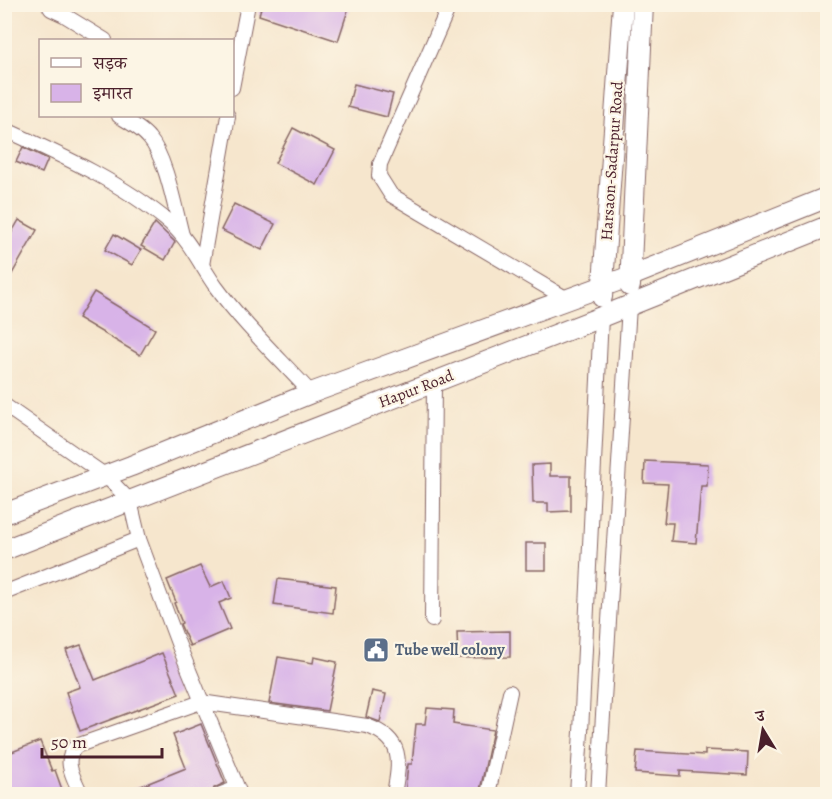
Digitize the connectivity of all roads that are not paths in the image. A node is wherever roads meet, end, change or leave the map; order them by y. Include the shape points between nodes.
1 (48, 4) edge
2 (248, 4) edge
3 (450, 4) edge
4 (623, 4) edge
5 (643, 4) edge
6 (103, 39) edge
7 (234, 78) edge
8 (120, 117) edge
9 (228, 117) edge
10 (4, 129) edge
11 (828, 197) edge
12 (828, 226) edge
13 (183, 237) junction
14 (202, 265) junction
15 (631, 276) junction
16 (603, 286) junction
17 (567, 299) junction
18 (629, 306) junction
19 (601, 317) junction
20 (434, 382) junction
21 (311, 393) junction
22 (4, 405) edge
23 (106, 476) junction
24 (130, 501) junction
25 (4, 514) edge
26 (139, 539) junction
27 (4, 550) edge
28 (4, 593) edge
29 (432, 620) dead end
30 (510, 692) dead end
31 (201, 702) junction
32 (238, 791) edge
33 (81, 795) edge
34 (221, 795) edge
35 (394, 795) edge
36 (488, 795) edge
37 (577, 795) edge
38 (598, 795) edge

1 - 6 street
2 - 7 street
3 - 17 street via 380,164 379,176 391,195
4 - 16 main road, Harsaon-Sadarpur Road
5 - 15 main road, Harsaon-Sadarpur Road
8 - 13 street via 150,138 157,151
9 - 14 street
10 - 13 street via 119,188
11 - 15 main road, Hapur Road
12 - 18 main road, Hapur Road
13 - 14 street
14 - 21 street via 246,324
15 - 16 main road, Hapur Road
15 - 18 main road, Harsaon-Sadarpur Road
16 - 17 main road, Hapur Road
16 - 19 main road, Harsaon-Sadarpur Road
17 - 21 main road, Hapur Road
18 - 19 main road, Hapur Road
18 - 38 street
19 - 20 main road, Hapur Road
19 - 37 street
20 - 24 main road, Hapur Road
20 - 29 street
21 - 23 main road, Hapur Road
22 - 23 street
23 - 24 street
23 - 25 main road, Hapur Road
24 - 26 street
24 - 27 main road, Hapur Road
26 - 28 street
26 - 31 street
30 - 36 street
31 - 32 street
31 - 33 street via 76,746 68,762
31 - 35 street via 379,730 395,746 398,756
32 - 34 street

